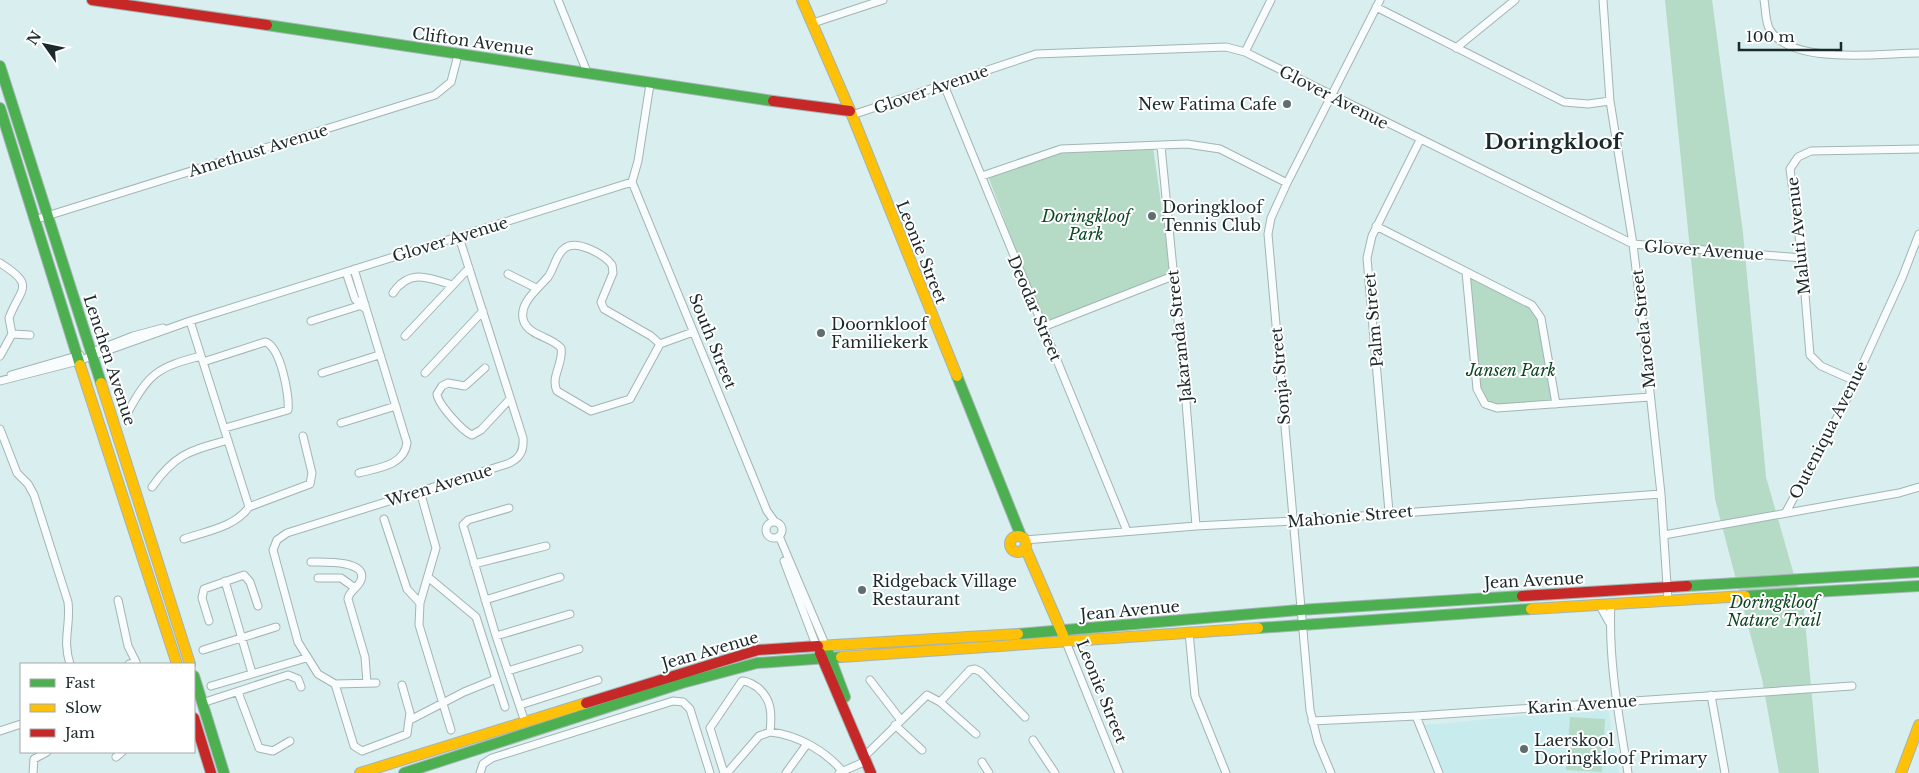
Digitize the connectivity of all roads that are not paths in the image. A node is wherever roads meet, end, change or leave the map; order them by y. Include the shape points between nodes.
1 (92, 0) edge
2 (558, 0) edge
3 (802, 0) edge
4 (883, 0) edge
5 (1271, 0) edge
6 (1380, 0) edge
7 (1515, 0) edge
8 (1603, 0) edge
9 (1764, 0) edge
10 (1376, 7) junction
11 (812, 23) junction
12 (1456, 48) junction
13 (1245, 52) junction
14 (1919, 53) edge
15 (458, 55) junction
16 (0, 66) edge
17 (587, 72) junction
18 (650, 84) junction
19 (944, 85) junction
20 (840, 89) junction
21 (1332, 95) junction
22 (1610, 101) junction
23 (0, 108) edge
24 (827, 109) junction
25 (851, 113) junction
26 (1420, 140) junction
27 (1160, 146) junction
28 (1919, 149) edge
29 (982, 176) junction
30 (632, 182) junction
31 (1287, 184) junction
32 (47, 216) junction
33 (34, 220) junction
34 (1376, 226) junction
35 (1919, 234) edge
36 (460, 237) junction
37 (1633, 244) junction
38 (1802, 258) junction
39 (0, 263) edge
40 (469, 268) junction
41 (354, 269) junction
42 (346, 272) junction
43 (1466, 272) junction
44 (508, 274) dead end
45 (1173, 276) junction
46 (452, 285) junction
47 (536, 288) junction
48 (393, 293) dead end
49 (363, 306) junction
50 (483, 311) junction
51 (311, 320) dead end
52 (190, 321) junction
53 (1043, 327) junction
54 (693, 332) junction
55 (12, 334) junction
56 (30, 335) dead end
57 (405, 336) dead end
58 (660, 344) junction
59 (92, 354) junction
60 (379, 355) junction
61 (0, 356) edge
62 (77, 358) junction
63 (202, 359) junction
64 (485, 368) dead end
65 (425, 372) dead end
66 (322, 373) dead end
67 (0, 380) edge
68 (1855, 381) junction
69 (1650, 397) junction
70 (510, 399) junction
71 (1556, 404) junction
72 (396, 406) junction
73 (128, 412) dead end
74 (341, 423) dead end
75 (224, 428) junction
76 (0, 429) edge
77 (303, 436) dead end
78 (228, 440) junction
79 (359, 473) dead end
80 (152, 487) dead end
81 (1919, 487) edge
82 (420, 491) junction
83 (1661, 494) junction
84 (249, 507) junction
85 (509, 508) dead end
86 (767, 511) junction
87 (1389, 512) junction
88 (1786, 512) junction
89 (384, 519) dead end
90 (1292, 521) junction
91 (775, 522) junction
92 (767, 526) junction
93 (1196, 526) junction
94 (1127, 531) junction
95 (1664, 536) junction
96 (776, 537) junction
97 (184, 539) dead end
98 (1022, 542) junction
99 (546, 546) dead end
100 (311, 562) dead end
101 (474, 564) junction
102 (1032, 566) junction
103 (1919, 572) edge
104 (428, 577) junction
105 (560, 577) dead end
106 (318, 578) dead end
107 (225, 581) junction
108 (1667, 586) junction
109 (1919, 586) edge
110 (355, 588) junction
111 (1489, 597) junction
112 (1724, 597) junction
113 (118, 600) dead end
114 (484, 600) junction
115 (1668, 600) junction
116 (420, 603) junction
117 (1611, 603) junction
118 (1599, 604) junction
119 (258, 606) dead end
120 (1545, 608) junction
121 (1300, 610) junction
122 (570, 614) dead end
123 (209, 621) dead end
124 (1172, 621) junction
125 (1301, 624) junction
126 (1610, 625) junction
127 (276, 627) dead end
128 (1225, 630) junction
129 (1061, 631) junction
130 (1189, 632) junction
131 (496, 636) junction
132 (241, 638) junction
133 (1066, 642) junction
134 (821, 644) junction
135 (579, 649) dead end
136 (202, 650) dead end
137 (826, 657) junction
138 (306, 658) junction
139 (70, 663) edge
140 (134, 663) edge
141 (177, 663) edge
142 (190, 663) edge
143 (508, 671) junction
144 (252, 673) junction
145 (681, 678) junction
146 (195, 679) edge
147 (496, 679) junction
148 (598, 680) dead end
149 (870, 680) dead end
150 (366, 683) junction
151 (376, 683) dead end
152 (335, 684) junction
153 (402, 685) dead end
154 (211, 686) dead end
155 (1852, 686) dead end
156 (301, 687) dead end
157 (238, 692) junction
158 (1711, 694) junction
159 (1616, 701) junction
160 (940, 702) junction
161 (202, 703) junction
162 (442, 704) junction
163 (520, 705) junction
164 (505, 707) dead end
165 (1416, 716) junction
166 (1025, 717) dead end
167 (410, 720) junction
168 (195, 721) edge
169 (1312, 721) junction
170 (525, 722) junction
171 (897, 722) junction
172 (20, 724) edge
173 (1919, 725) edge
174 (451, 730) dead end
175 (0, 731) edge
176 (770, 732) junction
177 (976, 734) dead end
178 (1033, 740) dead end
179 (290, 741) dead end
180 (807, 744) junction
181 (922, 750) dead end
182 (45, 753) edge
183 (867, 757) junction
184 (982, 762) dead end
185 (842, 772) edge
186 (1053, 772) edge
187 (33, 773) edge
188 (211, 773) edge
189 (224, 773) edge
190 (360, 773) edge
191 (404, 773) edge
192 (480, 773) edge
193 (710, 773) edge
194 (726, 773) edge
195 (786, 773) edge
196 (871, 773) edge
197 (876, 773) edge
198 (989, 773) edge
199 (1119, 773) edge
200 (1226, 773) edge
201 (1331, 773) edge
202 (1439, 773) edge
203 (1628, 773) edge
204 (1725, 773) edge
205 (1901, 773) edge

1 - 15 main road, Clifton Avenue
2 - 17 street
3 - 11 main road, Leonie Street
4 - 11 street
5 - 13 street
6 - 10 street, Sonja Street
7 - 12 street
8 - 22 street, Maroela Street
9 - 14 street via 1769,28 1795,50 1816,54
10 - 12 street
10 - 21 street, Sonja Street
11 - 20 main road, Leonie Street
12 - 22 street via 1564,102 1588,104
13 - 19 street, Glover Avenue via 1201,47 1046,52
13 - 21 street, Glover Avenue
15 - 17 main road, Clifton Avenue
15 - 32 street, Amethust Avenue via 451,82 435,95
16 - 32 main road, Lenchen Avenue
17 - 18 main road, Clifton Avenue
18 - 24 main road, Clifton Avenue
18 - 30 street
19 - 25 street, Glover Avenue
19 - 29 street, Deodar Street
20 - 24 main road via 837,100
20 - 25 main road, Leonie Street
21 - 26 street, Glover Avenue
21 - 31 street, Sonja Street
22 - 37 street, Maroela Street
23 - 33 main road, Lenchen Avenue
24 - 25 main road, Clifton Avenue
25 - 98 main road, Leonie Street
26 - 34 street, Palm Street
26 - 37 street, Glover Avenue
27 - 29 street via 1061,149
27 - 31 street via 1193,145 1220,149
27 - 45 street, Jakaranda Street
28 - 38 street, Maluti Avenue via 1822,150 1798,157 1793,162 1790,175
29 - 53 street, Deodar Street
30 - 36 street, Glover Avenue
30 - 54 street, South Street
31 - 90 street, Sonja Street via 1271,218 1268,234
32 - 33 street, Amethust Avenue
32 - 59 main road, Lenchen Avenue
33 - 62 main road, Lenchen Avenue
34 - 43 street
34 - 87 street, Palm Street via 1367,258
35 - 68 street, Outeniqua Avenue
36 - 40 street, Wren Avenue
36 - 41 street, Glover Avenue
37 - 38 street, Glover Avenue
37 - 69 street, Maroela Street
38 - 68 street, Maluti Avenue via 1810,355 1820,366
39 - 55 street via 17,274 22,282 21,296 9,318
40 - 46 street
40 - 50 street, Wren Avenue
41 - 42 street, Glover Avenue
41 - 49 street
42 - 49 street via 355,299
42 - 52 street, Glover Avenue
43 - 71 street via 1520,298 1538,312
43 - 71 street via 1477,389 1483,402 1493,407
44 - 47 street
45 - 53 street
45 - 93 street, Jakaranda Street
46 - 48 street via 413,277 403,280
46 - 57 street
47 - 58 street via 547,278 565,248 574,244 583,247 612,265 613,273 602,302 604,309
47 - 58 street via 525,306 524,321 528,328 562,348 555,387 561,396 587,410 600,410 630,399
49 - 51 street
49 - 60 street
50 - 65 street
50 - 70 street, Wren Avenue
52 - 59 street, Glover Avenue via 133,336
52 - 63 street
53 - 94 street, Deodar Street
54 - 58 street
54 - 86 street, South Street
55 - 56 street
55 - 61 street
59 - 62 street, Glover Avenue
59 - 142 main road, Lenchen Avenue
60 - 66 street
60 - 72 street
62 - 67 street, Glover Avenue
62 - 141 main road, Lenchen Avenue
63 - 73 street via 174,363 154,374
63 - 75 street
63 - 75 street via 265,342 273,346 278,358 288,410
64 - 70 street via 465,386 448,383 442,386 437,394 440,403 464,431 472,435
68 - 88 street, Outeniqua Avenue
69 - 71 street
69 - 83 street, Maroela Street
70 - 82 street, Wren Avenue via 523,438 523,450 518,458
72 - 74 street
72 - 79 street via 406,437 404,454 398,460
75 - 78 street
76 - 139 street via 17,474 34,494 66,595 69,616 65,643
77 - 84 street via 312,473 310,484
78 - 80 street via 178,457
78 - 84 street
81 - 88 street
82 - 104 street via 436,548
82 - 138 street, Wren Avenue via 298,529 277,540 274,560 298,642
83 - 87 street, Mahonie Street
83 - 95 street, Maroela Street
84 - 97 street via 231,523
85 - 101 street via 464,523
86 - 91 street, South Street
86 - 92 street, South Street
87 - 90 street, Mahonie Street
88 - 95 street, Outeniqua Avenue
89 - 116 street via 408,589
90 - 93 street, Mahonie Street
90 - 121 street, Sonja Street
91 - 92 street
91 - 96 street via 782,526 782,532
92 - 96 street via 767,533
93 - 94 street, Mahonie Street
94 - 98 street, Mahonie Street
95 - 108 street, Maroela Street
96 - 134 street
98 - 102 main road, Leonie Street
98 - 102 main road, Leonie Street via 1010,547
99 - 101 street
100 - 110 street via 360,569 362,576
101 - 114 street
102 - 129 main road, Leonie Street
103 - 108 main road, Jean Avenue
104 - 116 street
104 - 147 street via 476,617
105 - 114 street
106 - 110 street via 341,578
107 - 119 street via 247,577
107 - 123 street via 203,591
107 - 132 street
108 - 111 main road, Jean Avenue
108 - 112 main road via 1681,593 1711,593
108 - 115 street, Maroela Street
109 - 112 main road, Jean Avenue
110 - 150 street via 348,599 365,657
111 - 120 main road via 1498,602 1539,600
111 - 121 main road, Jean Avenue
112 - 115 main road, Jean Avenue
113 - 140 street
114 - 131 street
115 - 117 main road, Jean Avenue
116 - 162 street via 420,631
117 - 118 main road, Jean Avenue
117 - 126 street
118 - 120 main road, Jean Avenue
118 - 126 street
120 - 125 main road, Jean Avenue
121 - 124 main road, Jean Avenue
121 - 125 street, Sonja Street
122 - 131 street
124 - 128 main road via 1182,626 1220,623
124 - 129 main road, Jean Avenue
125 - 128 main road, Jean Avenue
125 - 169 street, Sonja Street
126 - 159 street
127 - 132 street
128 - 130 main road, Jean Avenue
129 - 133 main road, Leonie Street
129 - 134 main road, Jean Avenue
130 - 133 main road, Jean Avenue
130 - 200 street via 1195,696
131 - 143 street
132 - 136 street
132 - 144 street
133 - 137 main road, Jean Avenue
133 - 199 street, Leonie Street
134 - 137 main road
134 - 145 main road, Jean Avenue via 747,652
135 - 143 street
137 - 145 main road, Jean Avenue via 751,663
137 - 183 main road
138 - 144 street
138 - 152 street, Wren Avenue via 318,674
143 - 163 street
144 - 154 street
145 - 170 main road, Jean Avenue
145 - 191 main road, Jean Avenue
146 - 161 main road
147 - 162 street
147 - 164 street
148 - 163 street
149 - 171 street
150 - 151 street
150 - 152 street
152 - 167 street via 351,738 359,750 405,737
153 - 167 street
155 - 158 street, Karin Avenue
156 - 157 street via 298,679 288,675
157 - 161 street
157 - 179 street via 259,748 273,751
158 - 159 street, Karin Avenue
158 - 204 street
159 - 165 street, Karin Avenue
159 - 203 street
160 - 166 street via 970,670 975,669
160 - 171 street via 927,695
160 - 177 street
161 - 189 main road
162 - 167 street
162 - 174 street
163 - 170 street
165 - 169 street, Karin Avenue
165 - 202 street
168 - 188 main road
169 - 201 street, Sonja Street
170 - 190 main road, Jean Avenue
171 - 181 street
171 - 183 street
172 - 175 street
173 - 205 main road
176 - 180 street
176 - 194 street via 759,736
176 - 194 street via 767,697 749,682 742,681 710,728
178 - 186 street
180 - 185 street
180 - 195 street
182 - 187 street via 34,759
183 - 185 street
183 - 196 main road
183 - 197 main road
184 - 198 street
192 - 193 street via 483,764 492,758 673,701 683,702 690,709

